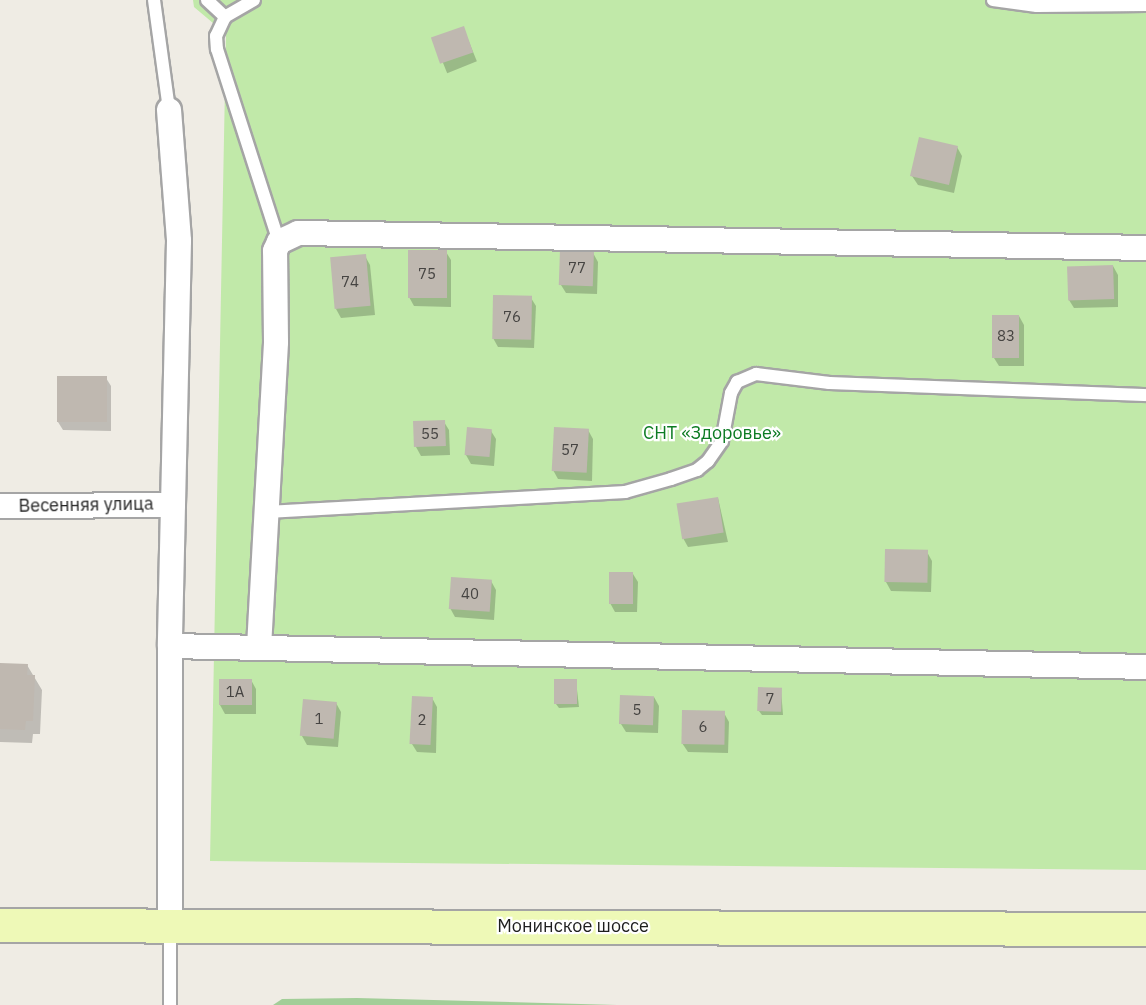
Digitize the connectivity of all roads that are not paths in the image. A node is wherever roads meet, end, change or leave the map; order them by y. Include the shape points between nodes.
1 (154, 0) edge
2 (207, 0) edge
3 (254, 0) edge
4 (993, 0) edge
5 (1109, 3) edge
6 (1146, 5) edge
7 (225, 17) junction
8 (169, 110) joint
9 (279, 242) junction
10 (1146, 248) edge
11 (1146, 395) edge
12 (173, 505) junction
13 (0, 506) edge
14 (267, 512) junction
15 (170, 646) junction
16 (260, 646) junction
17 (1146, 667) edge
18 (0, 925) edge
19 (170, 928) junction
20 (1146, 929) edge
21 (170, 1005) edge

1 - 8 lane
2 - 7 lane
3 - 7 lane
4 - 5 lane via 1037,6
5 - 6 lane
7 - 9 lane via 216,36 217,49
8 - 12 street via 179,241
9 - 10 street via 298,233 324,231
9 - 14 street via 273,273 276,342
11 - 14 lane via 829,383 756,374 737,382 731,393 722,441 708,461 697,470 625,492
12 - 13 street, Весенняя улица
12 - 15 street
14 - 16 street
15 - 16 street
15 - 19 street
16 - 17 street
18 - 19 main road, Монинское шоссе
19 - 20 main road, Монинское шоссе
19 - 21 lane

